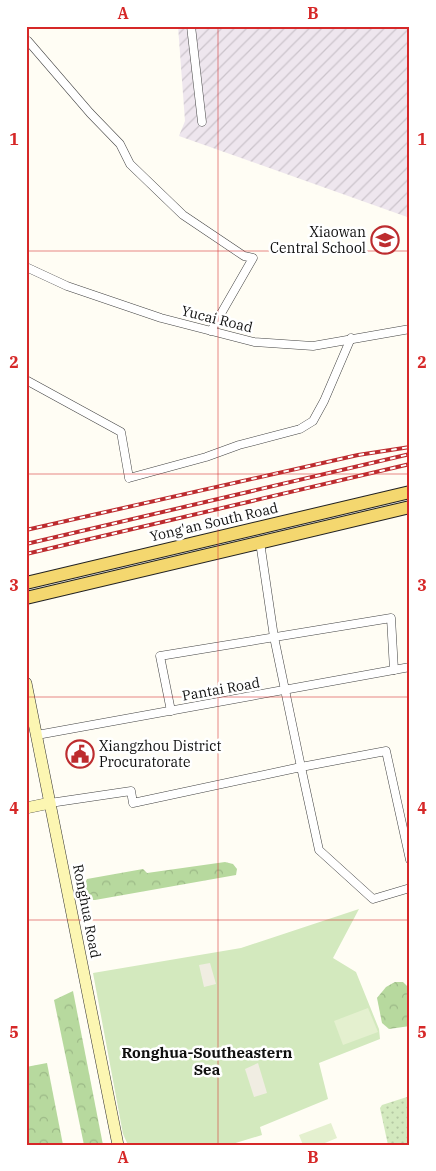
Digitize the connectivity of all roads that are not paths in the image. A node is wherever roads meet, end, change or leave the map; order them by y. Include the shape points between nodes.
1 (192, 26) edge
2 (27, 40) edge
3 (202, 122) dead end
4 (26, 267) edge
5 (410, 329) edge
6 (211, 331) junction
7 (352, 338) junction
8 (26, 380) edge
9 (410, 492) edge
10 (410, 507) edge
11 (260, 542) junction
12 (26, 583) edge
13 (26, 598) edge
14 (274, 637) junction
15 (410, 667) edge
16 (394, 670) junction
17 (26, 683) edge
18 (285, 690) junction
19 (171, 711) junction
20 (36, 735) junction
21 (301, 767) junction
22 (50, 803) junction
23 (26, 808) edge
24 (410, 860) edge
25 (410, 888) edge
26 (118, 1145) edge

1 - 3 street
2 - 6 street via 120,144 130,164 183,215 244,256 252,258
4 - 6 street, Yucai Road via 86,293
5 - 7 street, Yucai Road
6 - 7 street, Yucai Road via 254,342 313,346
7 - 8 street via 313,421 300,429 129,478 121,432
9 - 12 main road, Yong'an South Road
10 - 11 main road
11 - 13 main road
11 - 14 street
14 - 16 street via 391,618
14 - 18 street
14 - 19 street via 160,656
15 - 16 street, Pantai Road
16 - 18 street, Pantai Road
17 - 20 main road, Ronghua Road
18 - 19 street, Pantai Road
18 - 21 street
19 - 20 street, Pantai Road
20 - 22 main road, Ronghua Road
21 - 22 street via 133,804 131,792
21 - 24 street via 386,751
21 - 25 street via 319,850 373,899
22 - 23 main road
22 - 26 main road, Ronghua Road

